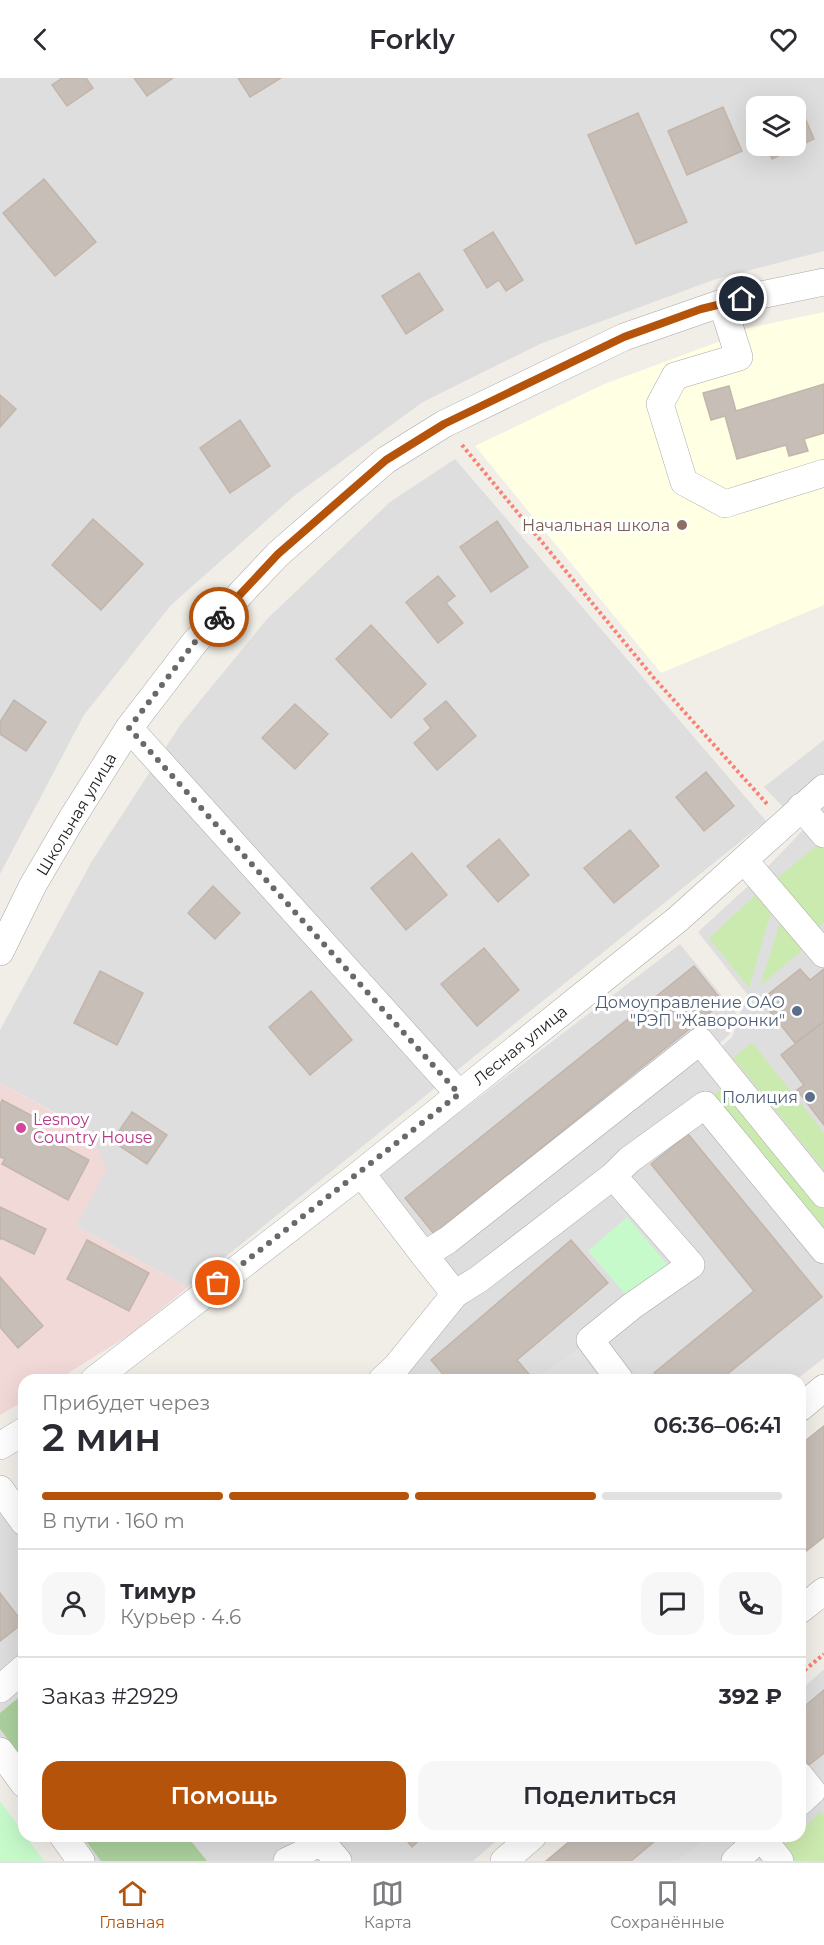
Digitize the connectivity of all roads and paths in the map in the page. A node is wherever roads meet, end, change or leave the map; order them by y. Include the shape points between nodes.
1 (824, 282) edge
2 (722, 303) junction
3 (444, 424) junction
4 (824, 474) edge
5 (129, 728) junction
6 (824, 788) edge
7 (793, 815) junction
8 (824, 834) edge
9 (744, 861) junction
10 (0, 952) edge
11 (824, 954) edge
12 (459, 1094) junction
13 (360, 1173) junction
14 (613, 1176) junction
15 (824, 1194) edge
16 (824, 1250) edge
17 (424, 1255) junction
18 (455, 1294) junction
19 (102, 1374) edge
20 (388, 1374) edge
21 (615, 1374) edge
22 (824, 1388) edge
23 (806, 1403) edge
24 (18, 1435) edge
25 (0, 1446) edge
26 (0, 1489) edge
27 (18, 1514) edge
28 (824, 1591) edge
29 (806, 1605) edge
30 (824, 1654) edge
31 (806, 1669) edge
32 (18, 1673) edge
33 (0, 1689) edge
34 (0, 1752) edge
35 (18, 1776) edge
36 (67, 1842) edge
37 (314, 1842) edge
38 (321, 1842) edge
39 (526, 1842) edge
40 (756, 1842) edge
41 (765, 1842) edge
42 (81, 1861) edge
43 (287, 1861) edge
44 (338, 1861) edge
45 (504, 1861) edge
46 (735, 1861) edge
47 (780, 1861) edge

1 - 2 street, Школьная улица
2 - 3 street, Школьная улица via 624,337
2 - 4 street via 739,357 675,376 660,404 684,482 725,504
3 - 5 street, Школьная улица via 386,460 278,554 195,642
3 - 7 path via 653,677
5 - 10 street, Школьная улица via 70,820
5 - 12 street
6 - 7 street, Лесная улица
7 - 8 street
7 - 9 street, Лесная улица
9 - 11 street
9 - 12 street, Лесная улица via 678,919
12 - 13 street, Лесная улица
13 - 17 street
13 - 19 street, Лесная улица
14 - 16 street via 705,1105
14 - 18 street
14 - 21 street via 691,1264 590,1341
15 - 17 street via 700,1041
17 - 18 street
18 - 20 street
22 - 23 street
24 - 25 street
26 - 27 street
28 - 29 street
30 - 31 path
32 - 33 street
34 - 35 street
36 - 42 street
37 - 43 street
38 - 44 street
39 - 45 street
40 - 46 street
41 - 47 street

